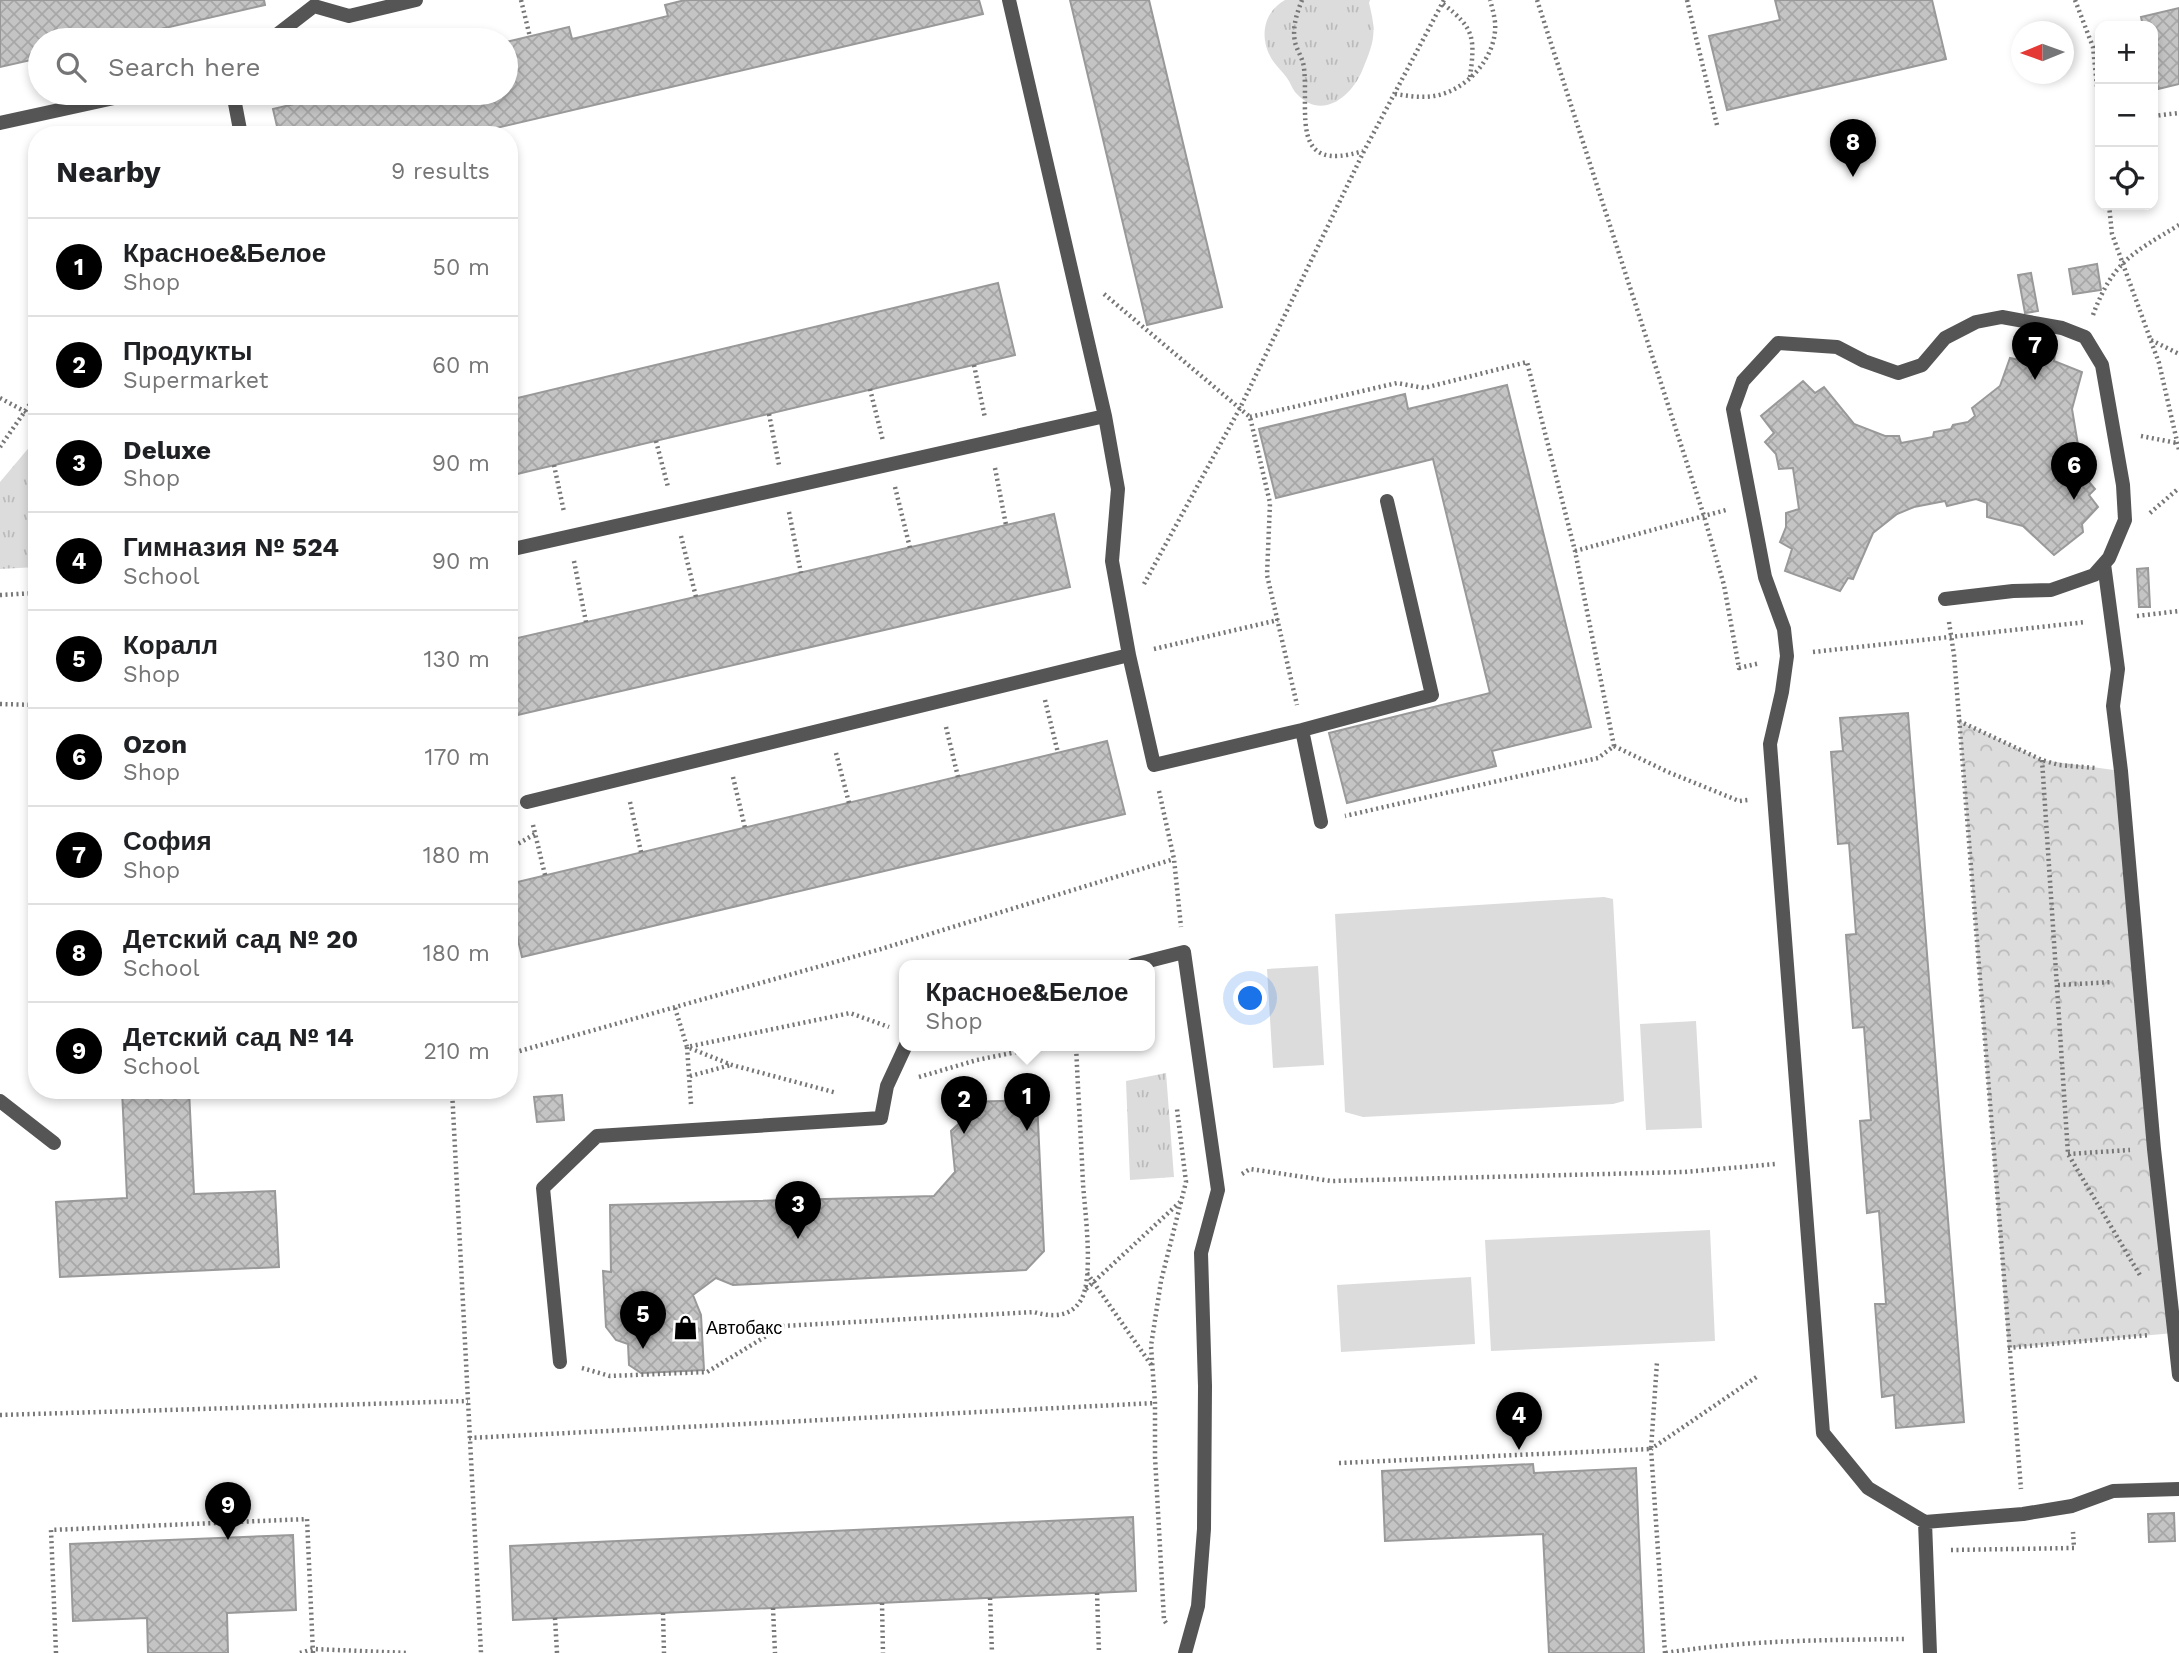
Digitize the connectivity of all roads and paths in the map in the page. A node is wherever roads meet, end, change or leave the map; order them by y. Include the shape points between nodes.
1 (416, 0) edge
2 (521, 0) edge
3 (1009, 0) edge
4 (1302, 0) edge
5 (1490, 0) edge
6 (1537, 0) edge
7 (1687, 0) edge
8 (2075, 0) edge
9 (1444, 2) edge
10 (313, 3) edge
11 (285, 28) edge
12 (530, 37) dead end
13 (1469, 78) junction
14 (2097, 84) edge
15 (1395, 94) junction
16 (82, 105) edge
17 (235, 105) edge
18 (2179, 113) edge
19 (2158, 115) edge
20 (0, 123) edge
21 (1717, 125) dead end
22 (239, 126) edge
23 (1364, 151) junction
24 (2110, 210) edge
25 (2179, 225) edge
26 (2121, 264) junction
27 (1069, 267) junction
28 (2085, 337) junction
29 (2151, 340) junction
30 (2179, 354) edge
31 (0, 398) edge
32 (28, 407) edge
33 (1240, 408) junction
34 (25, 411) junction
35 (28, 413) edge
36 (1105, 416) junction
37 (1250, 416) junction
38 (2113, 430) junction
39 (2177, 443) edge
40 (0, 447) edge
41 (2179, 450) edge
42 (2179, 488) edge
43 (1387, 501) dead end
44 (1751, 503) junction
45 (1704, 516) junction
46 (2125, 520) junction
47 (518, 548) edge
48 (1575, 551) junction
49 (2104, 564) junction
50 (28, 593) edge
51 (0, 594) edge
52 (1945, 599) dead end
53 (2179, 611) edge
54 (2112, 619) junction
55 (1279, 620) junction
56 (1123, 624) junction
57 (1952, 638) junction
58 (1802, 654) dead end
59 (1129, 656) junction
60 (1739, 668) dead end
61 (1039, 678) junction
62 (939, 702) junction
63 (0, 704) edge
64 (28, 705) edge
65 (1959, 721) junction
66 (830, 729) junction
67 (1302, 730) junction
68 (1614, 746) junction
69 (727, 753) junction
70 (1058, 753) dead end
71 (2042, 760) junction
72 (1154, 765) junction
73 (2121, 771) junction
74 (958, 777) dead end
75 (624, 778) junction
76 (1774, 798) junction
77 (527, 802) joint
78 (849, 803) dead end
79 (1321, 822) joint
80 (745, 828) dead end
81 (535, 834) junction
82 (518, 844) edge
83 (642, 852) dead end
84 (1174, 859) junction
85 (545, 875) dead end
86 (1184, 952) junction
87 (1153, 960) edge
88 (2140, 980) junction
89 (2058, 985) junction
90 (675, 1008) junction
91 (894, 1029) dead end
92 (687, 1047) junction
93 (903, 1051) edge
94 (1076, 1051) edge
95 (518, 1052) edge
96 (732, 1065) dead end
97 (690, 1076) junction
98 (452, 1099) edge
99 (0, 1101) edge
100 (1176, 1103) dead end
101 (693, 1129) junction
102 (54, 1143) dead end
103 (2154, 1149) junction
104 (2068, 1154) junction
105 (1786, 1164) dead end
106 (1240, 1175) dead end
107 (1181, 1201) junction
108 (1086, 1272) junction
109 (1093, 1282) junction
110 (2146, 1285) dead end
111 (1086, 1289) junction
112 (2174, 1333) junction
113 (2008, 1348) junction
114 (560, 1362) joint
115 (1657, 1362) dead end
116 (1152, 1367) junction
117 (2179, 1375) edge
118 (1758, 1376) dead end
119 (468, 1401) junction
120 (1155, 1403) junction
121 (0, 1415) edge
122 (470, 1438) junction
123 (1651, 1449) junction
124 (1339, 1463) dead end
125 (2179, 1489) edge
126 (2071, 1506) junction
127 (2023, 1514) junction
128 (1925, 1522) junction
129 (1945, 1550) dead end
130 (1097, 1593) dead end
131 (990, 1598) dead end
132 (882, 1603) dead end
133 (774, 1608) dead end
134 (663, 1613) dead end
135 (555, 1618) dead end
136 (1170, 1631) dead end
137 (1930, 1646) edge
138 (313, 1651) edge
139 (56, 1653) edge
140 (300, 1653) edge
141 (408, 1653) edge
142 (481, 1653) edge
143 (557, 1653) edge
144 (664, 1653) edge
145 (775, 1653) edge
146 (883, 1653) edge
147 (992, 1653) edge
148 (1099, 1653) edge
149 (1185, 1653) edge
150 (1665, 1653) edge

1 - 10 lane via 349,16
2 - 12 path
3 - 27 lane
4 - 23 path via 1294,32 1304,69 1309,143 1325,156 1343,158
5 - 13 path via 1495,24 1490,48 1479,70
6 - 45 path
7 - 21 path
8 - 14 path via 2093,47
9 - 13 path via 1471,33
9 - 15 path
10 - 11 lane
13 - 15 path via 1436,96
15 - 23 path
16 - 20 lane
17 - 22 lane
18 - 19 path
23 - 33 path
24 - 26 path
25 - 26 path
26 - 28 path via 2101,295
26 - 29 path
27 - 33 path
27 - 36 lane
28 - 38 lane via 2102,365
28 - 44 lane via 2002,317 1976,322 1945,338 1922,365 1898,373 1837,347 1778,343 1743,381 1733,409
29 - 30 path
29 - 39 path
31 - 34 path
32 - 34 path
33 - 37 path
33 - 56 path
34 - 35 path
34 - 40 path
36 - 47 lane
36 - 56 lane via 1118,489 1112,561
37 - 48 path via 1397,383 1424,388 1527,362
37 - 55 path via 1270,503 1267,575
38 - 39 path
38 - 46 lane
39 - 41 path
42 - 46 path via 2148,515
43 - 67 lane via 1432,695
44 - 45 path
44 - 76 lane via 1787,656 1770,744
45 - 48 path
45 - 60 path via 1724,585
46 - 49 lane
48 - 68 path
49 - 52 lane via 2094,575 2051,590
49 - 54 lane
50 - 51 path
53 - 54 path
54 - 57 path
54 - 73 lane via 2118,668 2113,706
55 - 59 path
55 - 67 path
56 - 59 lane
57 - 58 path
57 - 65 path
59 - 61 lane
59 - 72 lane
61 - 62 lane
61 - 70 path
62 - 66 lane
62 - 74 path
63 - 64 path
65 - 71 path
65 - 113 path
66 - 69 lane
66 - 78 path
67 - 72 lane
67 - 79 lane
68 - 76 path via 1739,801
68 - 79 path via 1598,758
69 - 75 lane
69 - 80 path
71 - 73 path
71 - 89 path
72 - 84 path
73 - 88 lane
75 - 77 lane
75 - 83 path
76 - 128 lane via 1823,1433 1868,1488
77 - 81 path
81 - 82 path
81 - 85 path
84 - 86 path
84 - 90 path
86 - 87 lane
86 - 149 lane via 1218,1190 1201,1253 1204,1529 1198,1606
88 - 89 path
88 - 103 lane
89 - 104 path
90 - 92 path
90 - 95 path
91 - 92 path via 849,1013
92 - 97 path
93 - 101 lane via 887,1086 881,1118
94 - 108 path
96 - 97 path
97 - 101 path
98 - 119 path
99 - 102 lane
100 - 107 path via 1186,1182
101 - 114 lane via 597,1136 543,1188
103 - 104 path
103 - 112 lane
104 - 110 path
105 - 106 path via 1685,1172 1331,1181 1250,1169
107 - 109 path
107 - 116 path via 1161,1280
108 - 109 path
108 - 111 path
109 - 111 path
109 - 116 path
111 - 114 path via 1069,1312 1051,1317 1034,1312 783,1326 706,1372 610,1377
112 - 113 path
112 - 117 lane
113 - 127 path
115 - 123 path
116 - 120 path
118 - 123 path
119 - 121 path
119 - 122 path
120 - 122 path
120 - 136 path via 1164,1620
122 - 142 path
123 - 124 path
123 - 150 path
125 - 126 lane via 2113,1491
126 - 127 lane
126 - 129 path via 2074,1548
127 - 128 lane
128 - 137 lane
130 - 148 path
131 - 147 path
132 - 146 path
133 - 145 path
134 - 144 path
135 - 143 path
137 - 150 path via 1808,1641
138 - 139 path via 307,1519 51,1530
138 - 140 path
138 - 141 path

